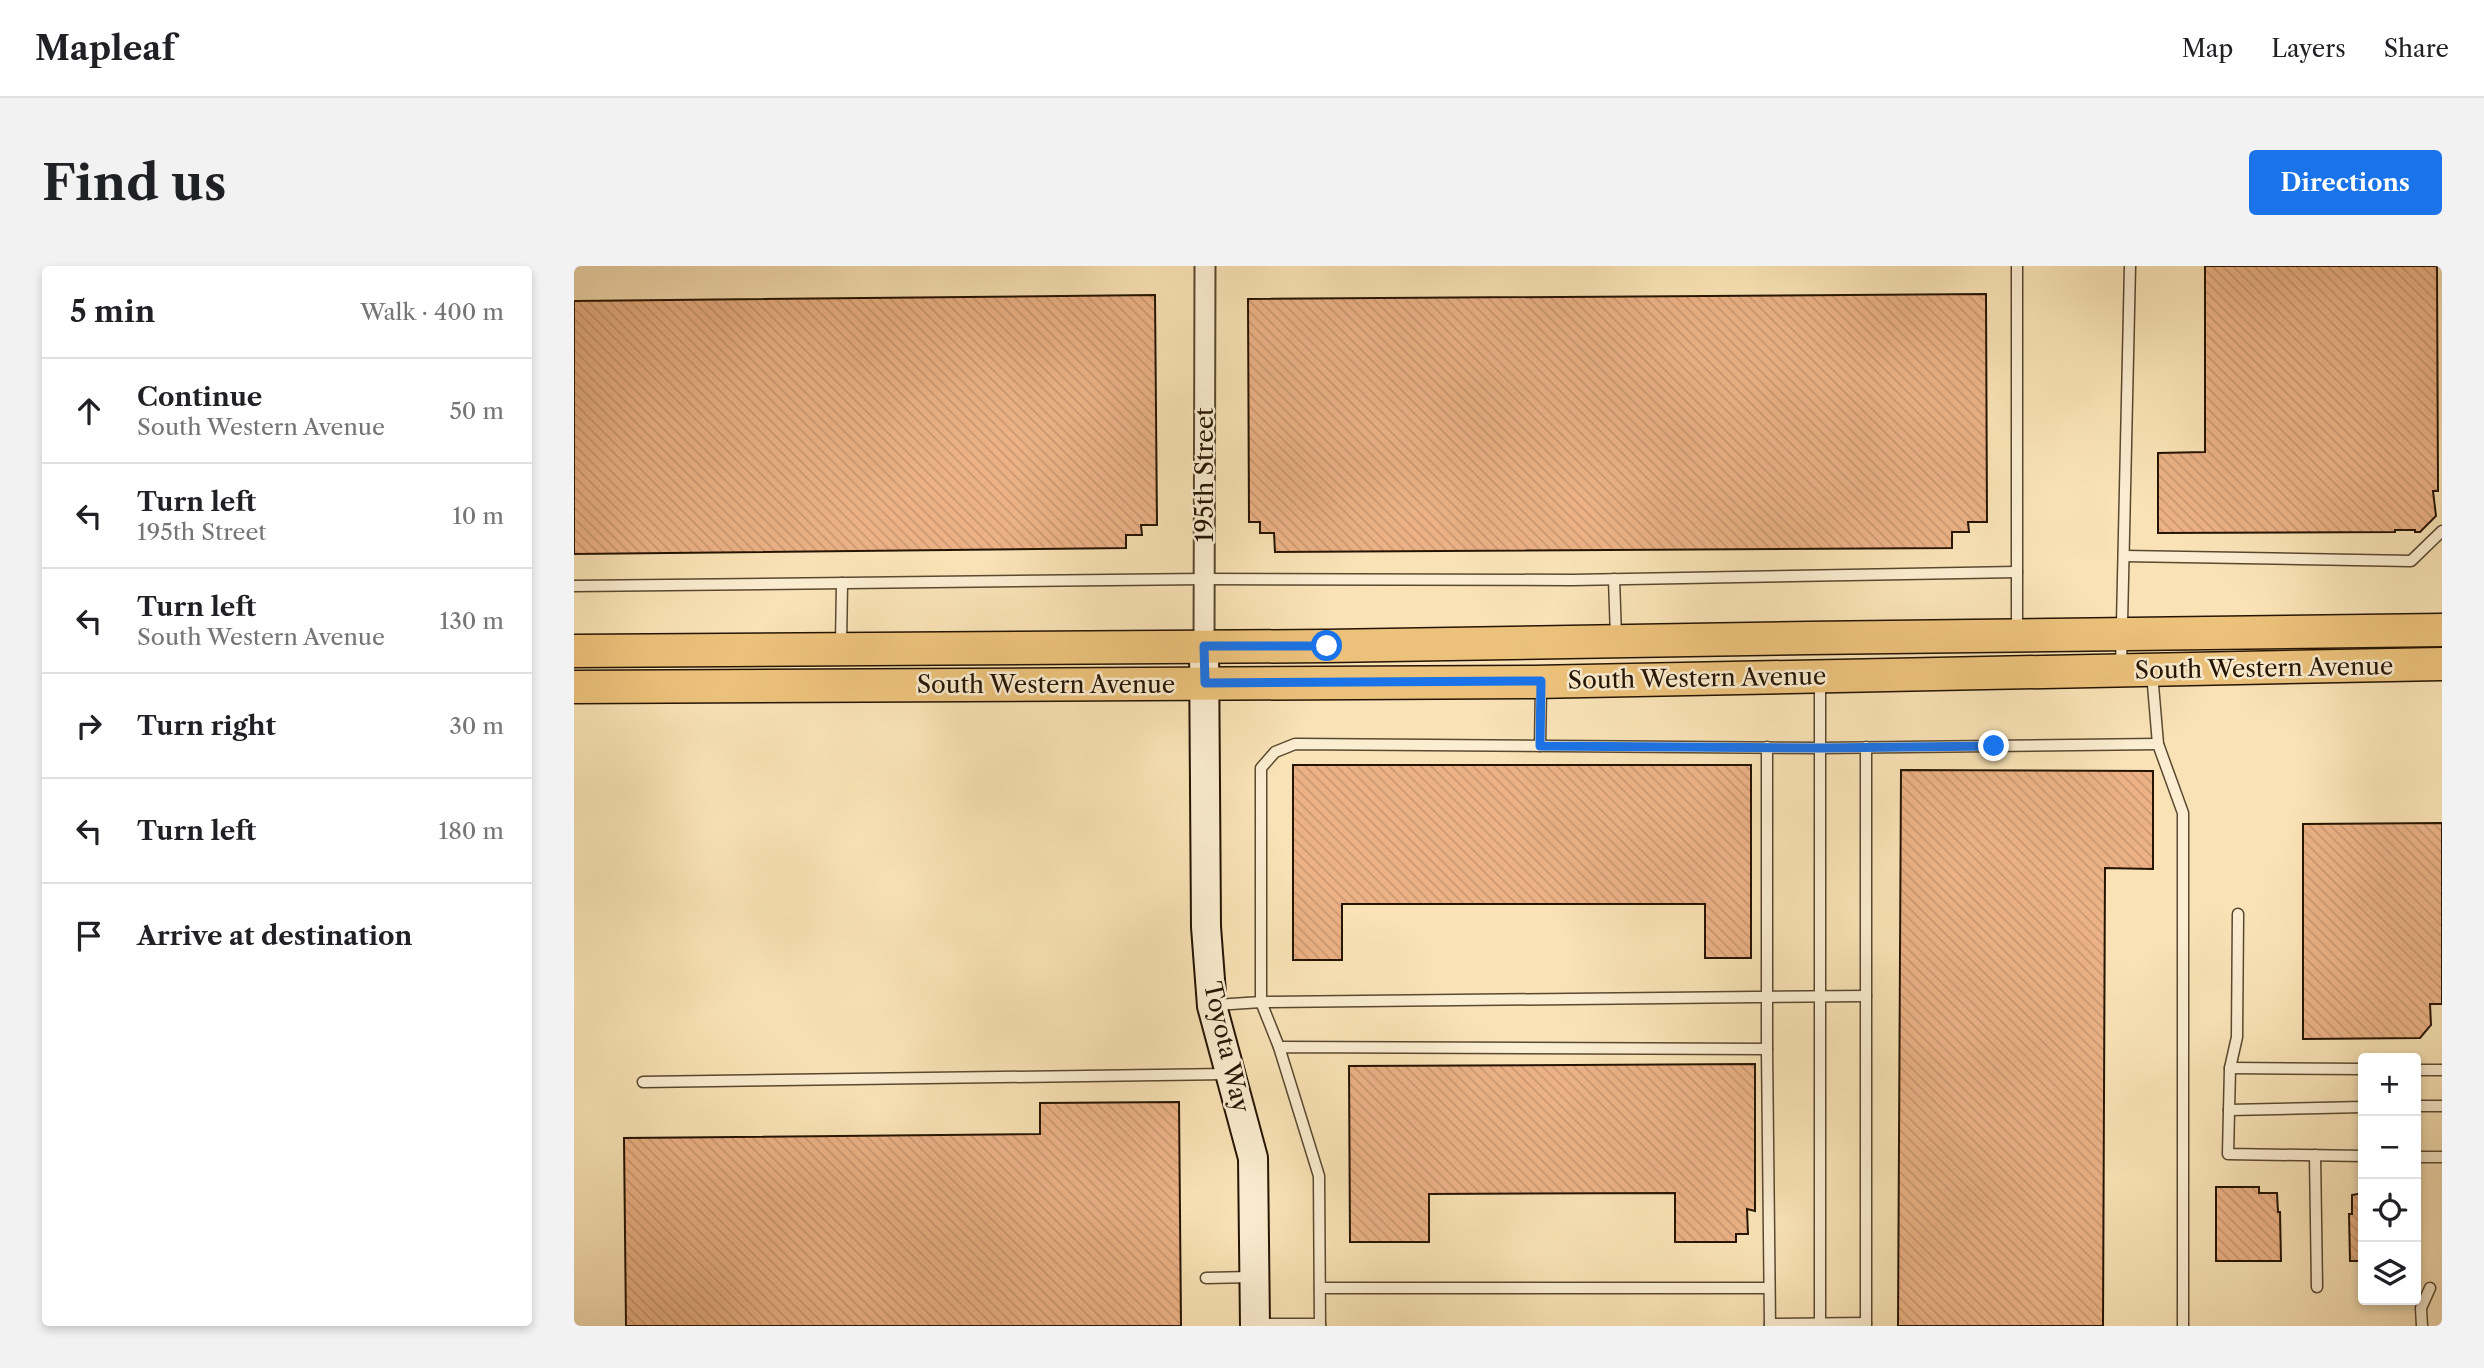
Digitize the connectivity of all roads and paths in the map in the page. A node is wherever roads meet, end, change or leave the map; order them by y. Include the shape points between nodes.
1 (1205, 266) edge
2 (2017, 266) edge
3 (2130, 266) edge
4 (2442, 531) edge
5 (2124, 556) junction
6 (2017, 572) junction
7 (1204, 579) junction
8 (1615, 579) junction
9 (842, 583) junction
10 (574, 586) edge
11 (2442, 631) edge
12 (2122, 634) junction
13 (2017, 635) junction
14 (1616, 641) junction
15 (1204, 646) junction
16 (841, 649) junction
17 (574, 651) edge
18 (2442, 664) edge
19 (2121, 670) junction
20 (2152, 670) junction
21 (1820, 675) junction
22 (1541, 681) junction
23 (1205, 683) junction
24 (574, 687) edge
25 (2158, 744) junction
26 (1540, 746) junction
27 (1767, 747) junction
28 (1866, 747) junction
29 (1821, 748) junction
30 (2238, 914) dead end
31 (1768, 996) junction
32 (1820, 996) junction
33 (1866, 996) junction
34 (1261, 1002) junction
35 (1212, 1006) junction
36 (1279, 1047) junction
37 (1767, 1049) junction
38 (2230, 1068) junction
39 (2358, 1069) edge
40 (2421, 1070) edge
41 (2442, 1070) edge
42 (1231, 1074) junction
43 (643, 1082) dead end
44 (2421, 1106) edge
45 (2442, 1106) edge
46 (2358, 1107) edge
47 (2229, 1110) junction
48 (2315, 1155) junction
49 (2358, 1156) edge
50 (2421, 1157) edge
51 (2442, 1157) edge
52 (1254, 1277) junction
53 (1206, 1278) dead end
54 (2318, 1287) dead end
55 (1320, 1288) junction
56 (1769, 1288) junction
57 (2430, 1288) dead end
58 (1255, 1325) edge
59 (1320, 1325) edge
60 (1770, 1325) edge
61 (1819, 1325) edge
62 (1866, 1325) edge
63 (2183, 1326) edge
64 (2422, 1326) edge

1 - 7 street, 195th Street
2 - 6 lane
3 - 5 lane
4 - 5 lane via 2411,561
5 - 12 lane
6 - 8 lane
6 - 13 lane
7 - 8 lane
7 - 9 lane
7 - 15 street, 195th Street
8 - 14 lane
9 - 10 lane
9 - 16 lane
11 - 12 main road, South Western Avenue
12 - 13 main road, South Western Avenue
12 - 19 lane
13 - 14 main road, South Western Avenue
14 - 15 main road, South Western Avenue
15 - 16 main road, South Western Avenue
15 - 23 street, 195th Street
16 - 17 main road, South Western Avenue
18 - 20 main road, South Western Avenue
19 - 20 main road, South Western Avenue
19 - 21 main road, South Western Avenue
20 - 25 lane
21 - 22 main road, South Western Avenue
21 - 29 lane
22 - 23 main road, South Western Avenue
22 - 26 lane
23 - 24 main road, South Western Avenue
23 - 35 street, Toyota Way via 1206,927
25 - 28 lane
25 - 63 lane via 2183,813
26 - 27 lane
26 - 34 lane via 1295,744 1276,752 1261,768
27 - 29 lane
27 - 31 lane
28 - 29 lane
28 - 33 lane
29 - 32 lane
30 - 38 lane via 2237,1037
31 - 32 lane
31 - 34 lane
31 - 37 lane
32 - 33 lane
32 - 61 lane
33 - 62 lane
34 - 35 lane
34 - 36 lane
35 - 42 street, Toyota Way
36 - 37 lane
36 - 55 lane via 1319,1176
37 - 56 lane
38 - 39 lane
38 - 47 lane
40 - 41 lane
42 - 43 lane
42 - 52 street, Toyota Way via 1253,1158
44 - 45 lane
46 - 47 lane
47 - 48 lane via 2228,1154
48 - 49 lane
48 - 54 lane
50 - 51 lane
52 - 53 lane
52 - 58 street, Toyota Way
55 - 56 lane
55 - 59 lane
56 - 60 lane
57 - 64 lane via 2421,1308
58 - 59 lane
60 - 61 lane
61 - 62 lane

